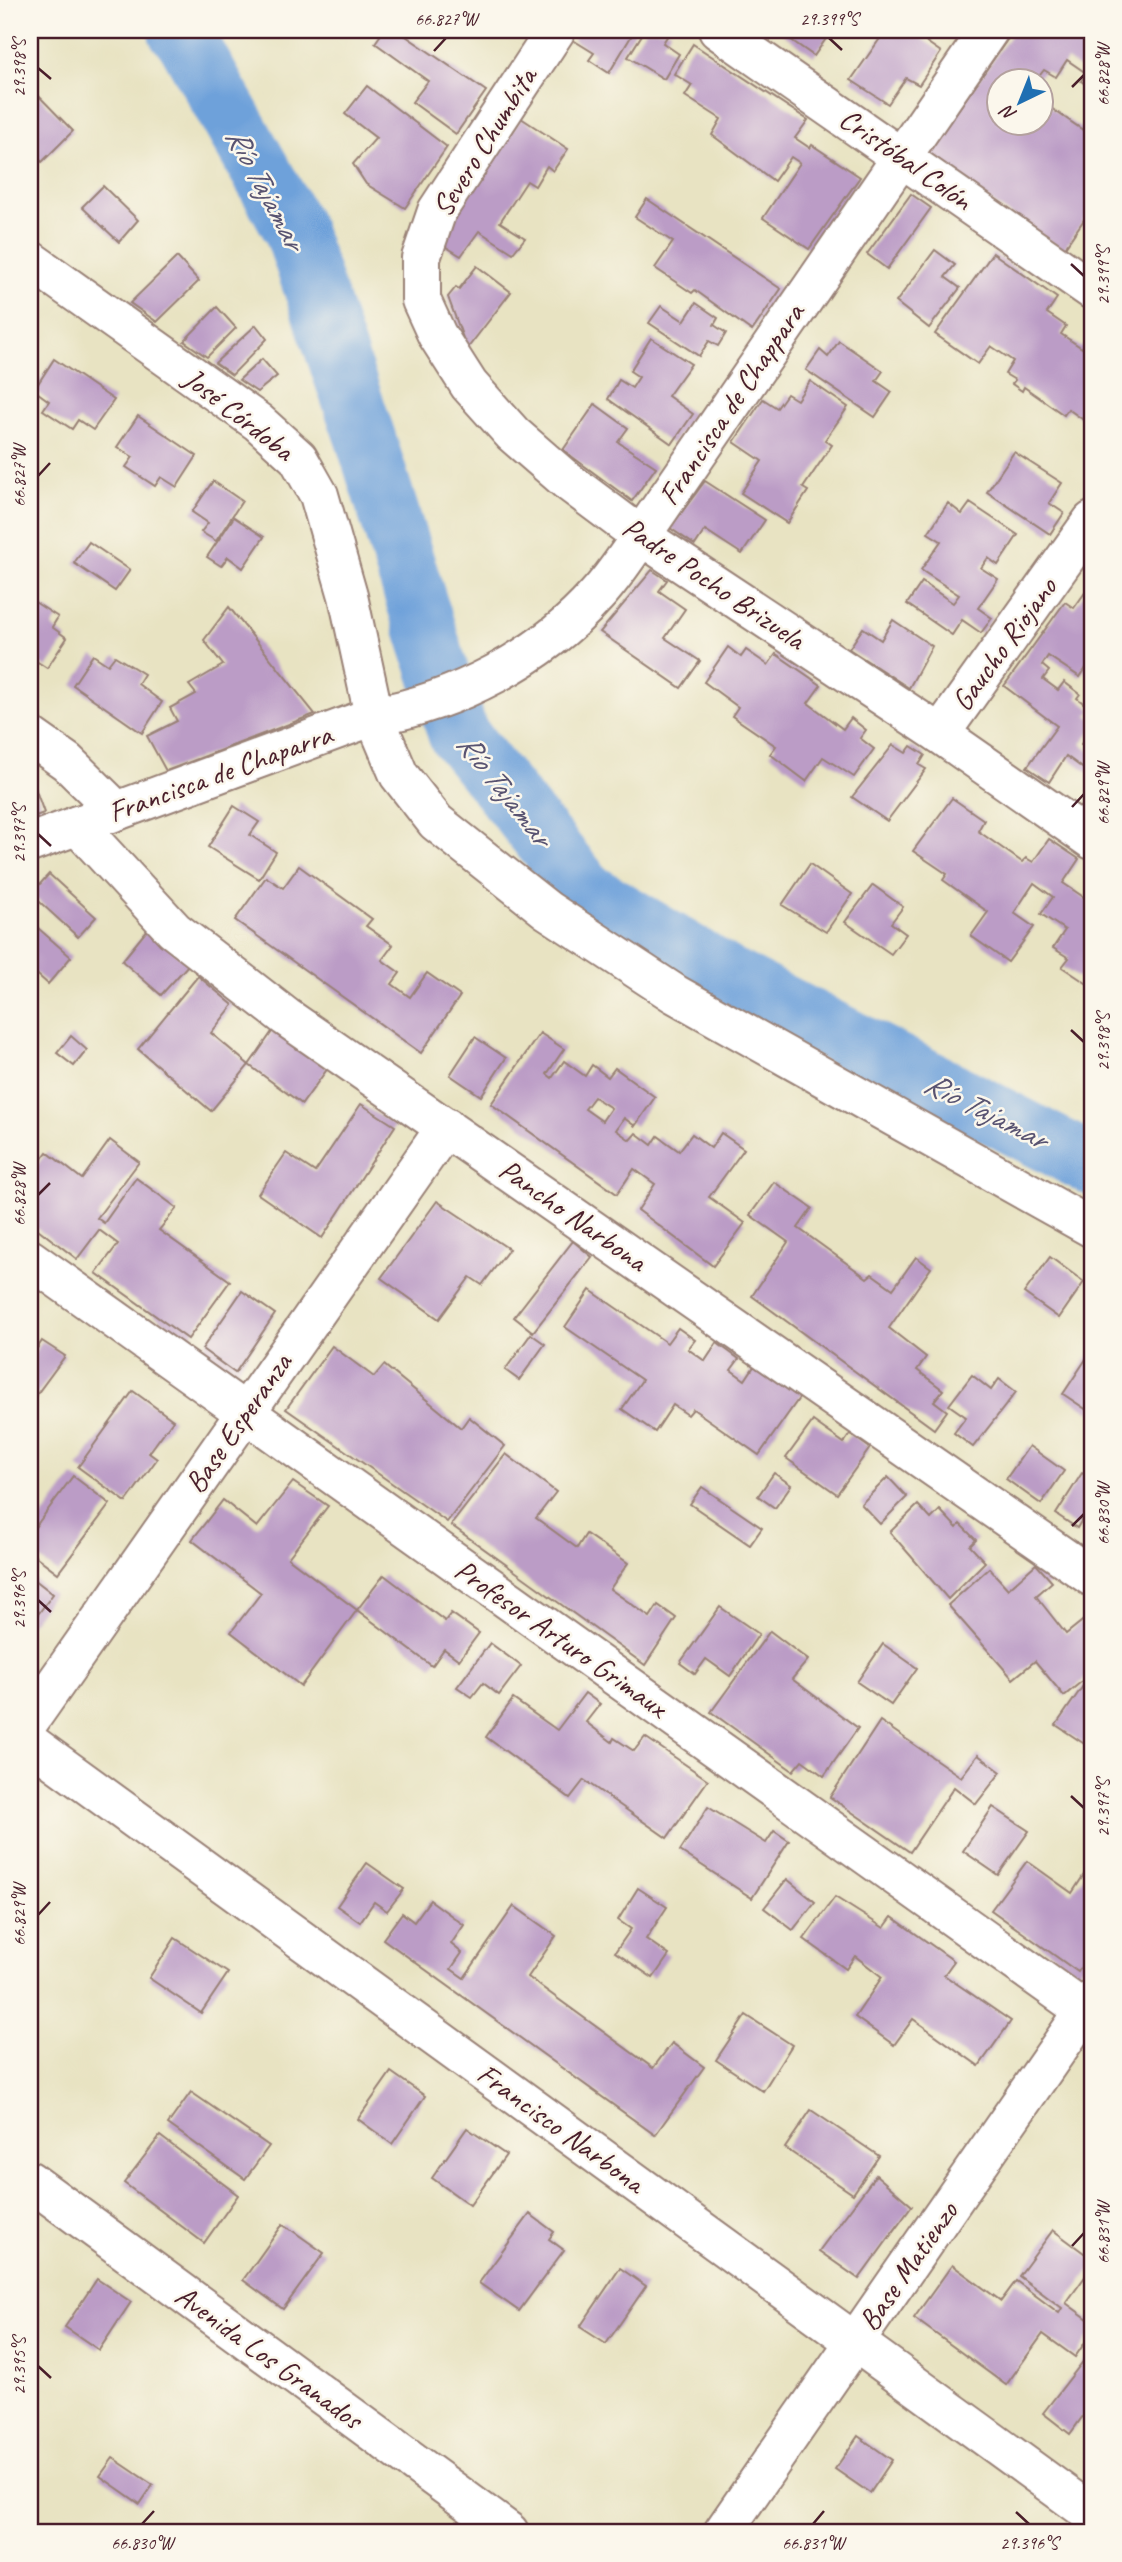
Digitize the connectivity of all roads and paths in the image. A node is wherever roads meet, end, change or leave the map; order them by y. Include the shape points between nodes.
1 (555, 30) edge
2 (718, 30) edge
3 (989, 30) edge
4 (902, 155) junction
5 (421, 258) joint
6 (30, 260) edge
7 (1092, 290) edge
8 (1092, 521) edge
9 (641, 536) junction
10 (411, 709) joint
11 (374, 716) junction
12 (940, 734) junction
13 (30, 736) edge
14 (117, 811) junction
15 (77, 825) junction
16 (1092, 840) edge
17 (30, 843) edge
18 (446, 1127) junction
19 (1092, 1228) edge
20 (30, 1259) edge
21 (245, 1414) junction
22 (1092, 1577) edge
23 (30, 1720) edge
24 (30, 1743) edge
25 (1090, 2009) edge
26 (30, 2181) edge
27 (855, 2342) junction
28 (1092, 2514) edge
29 (509, 2532) edge
30 (723, 2532) edge

1 - 5 street, Severo Chumbita via 437,211
2 - 4 street, Cristóbal Colón
3 - 4 street, Francisca de Chappara
4 - 7 street, Cristóbal Colón
4 - 9 street, Francisca de Chappara
5 - 9 street, Padre Pocho Brizuela via 421,300 469,386 513,434
6 - 11 street, José Córdoba via 258,422 298,458 319,495 348,596
8 - 12 street, Gaucho Riojano
9 - 10 street, Francisca de Chappara via 597,596 548,641 494,673
9 - 12 street, Padre Pocho Brizuela
10 - 11 street, Francisca de Chaparra
11 - 14 street, Francisca de Chaparra
11 - 19 street, José Córdoba via 399,775 436,822 547,910 675,994
12 - 16 street, Padre Pocho Brizuela
13 - 14 street via 67,762
14 - 15 street, Francisca de Chaparra
15 - 17 street, Francisca de Chaparra
15 - 18 street, Pancho Narbona via 183,937 286,1017
18 - 21 street, Base Esperanza
18 - 22 street, Pancho Narbona
20 - 21 street, Profesor Arturo Grimaux
21 - 23 street, Base Esperanza
21 - 25 street, Profesor Arturo Grimaux
24 - 27 street, Francisco Narbona
25 - 27 street, Base Matienzo
26 - 29 street, Avenida Los Granados
27 - 28 street, Francisco Narbona
27 - 30 street, Base Matienzo

